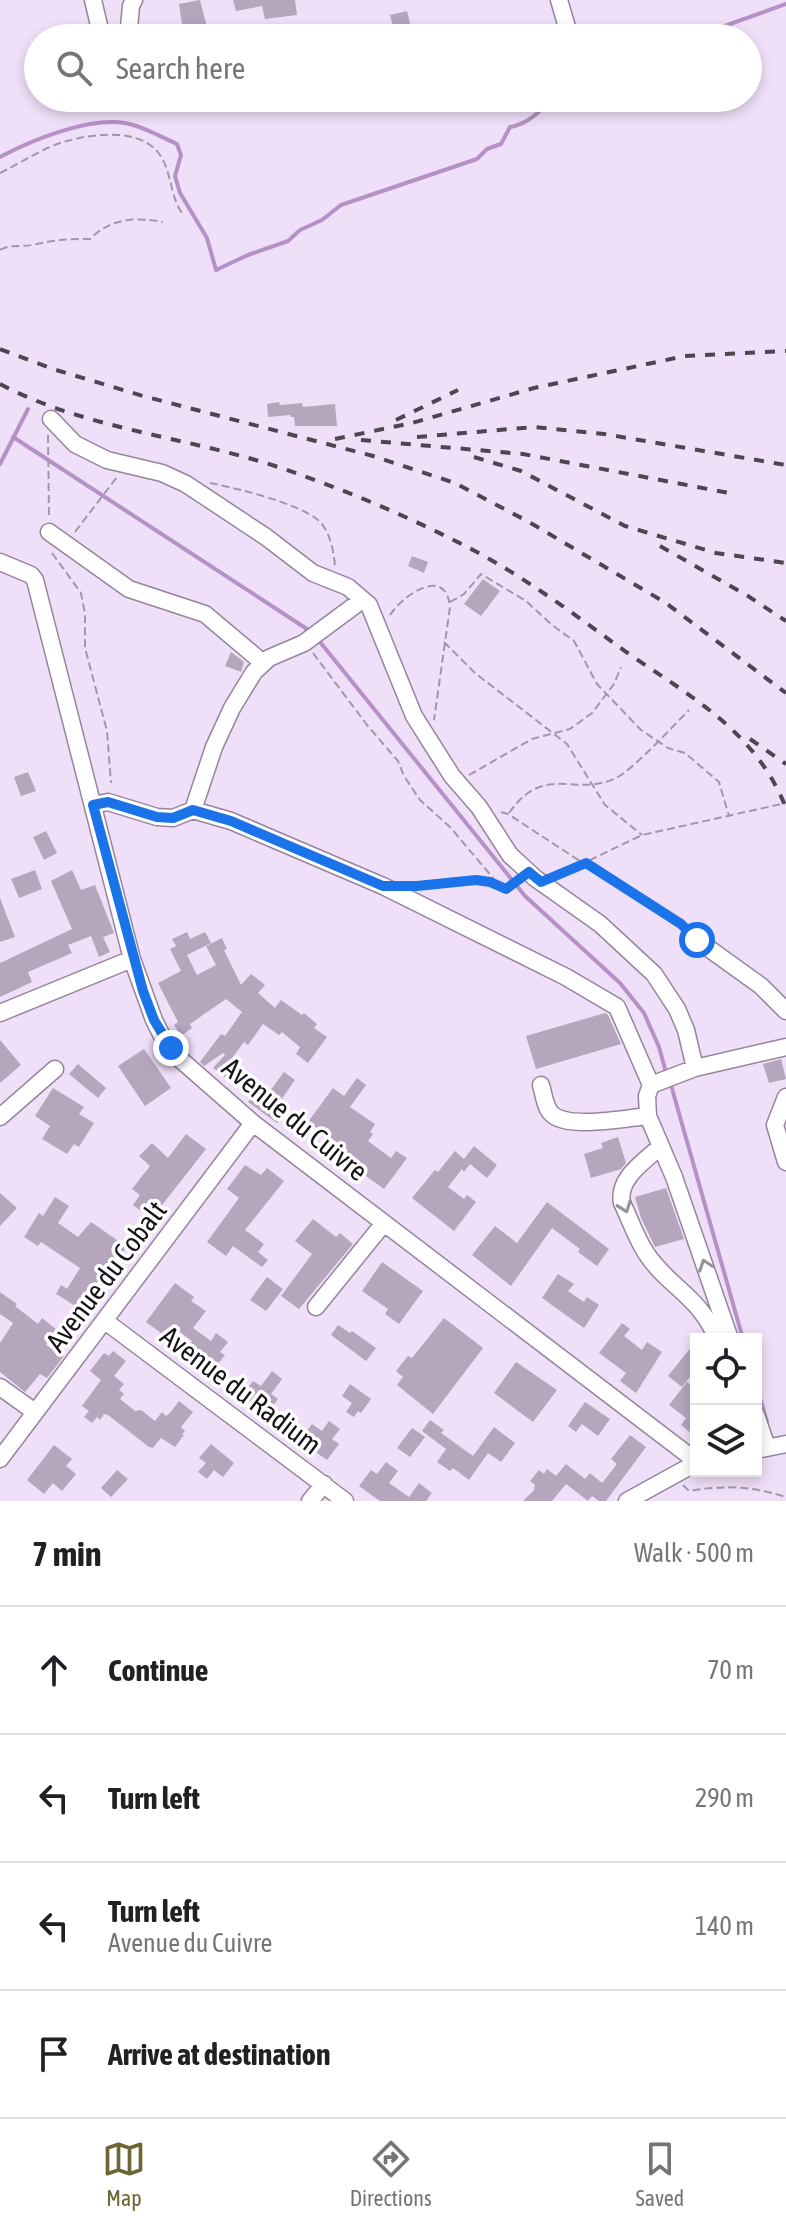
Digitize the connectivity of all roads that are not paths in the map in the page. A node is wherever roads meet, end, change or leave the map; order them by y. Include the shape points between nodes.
1 (93, 0) edge
2 (134, 0) edge
3 (559, 0) edge
4 (99, 24) edge
5 (129, 24) edge
6 (566, 24) edge
7 (51, 419) road end
8 (49, 532) road end
9 (0, 562) edge
10 (362, 600) junction
11 (262, 662) junction
12 (93, 805) junction
13 (193, 810) junction
14 (697, 940) road end
15 (132, 959) junction
16 (786, 1011) edge
17 (0, 1013) edge
18 (786, 1047) edge
19 (695, 1068) junction
20 (55, 1069) dead end
21 (541, 1085) dead end
22 (651, 1085) junction
23 (786, 1097) edge
24 (648, 1116) junction
25 (0, 1117) edge
26 (253, 1123) junction
27 (661, 1146) junction
28 (786, 1162) edge
29 (384, 1223) junction
30 (316, 1307) dead end
31 (105, 1321) junction
32 (715, 1333) edge
33 (728, 1333) edge
34 (0, 1387) edge
35 (35, 1412) junction
36 (786, 1444) edge
37 (762, 1448) edge
38 (690, 1457) edge
39 (0, 1459) edge
40 (690, 1465) edge
41 (324, 1484) junction
42 (310, 1501) edge
43 (345, 1501) edge
44 (627, 1501) edge

1 - 4 street
2 - 5 street
3 - 6 street
7 - 10 street via 75,444 107,460 186,484 313,573 348,587
8 - 11 street via 129,589 205,614
9 - 12 street, Avenue du Cuivre via 35,580
10 - 11 street via 304,643
10 - 19 street via 369,605 414,716 458,783 510,855 600,924 654,974 681,1019
11 - 13 street via 232,708
12 - 13 street via 108,802 173,818
12 - 15 street, Avenue du Cuivre
13 - 22 street via 383,886 617,1007
14 - 16 street
15 - 17 street
15 - 26 street, Avenue du Cuivre via 154,1020 171,1048
18 - 19 street
19 - 22 street
20 - 25 street
21 - 24 street via 548,1108 560,1118 578,1122
22 - 24 street
23 - 28 street via 775,1125
24 - 27 street
26 - 29 street, Avenue du Cuivre
26 - 31 street, Avenue du Cobalt
27 -> 32 street via 625,1180 622,1203 646,1253 693,1300
33 -> 27 street
29 - 30 street
29 - 38 street, Avenue du Cuivre
31 - 35 street, Avenue du Cobalt
31 - 41 street, Avenue du Radium
34 - 35 street
35 - 39 street, Avenue du Cobalt
36 - 37 street
40 - 44 street
41 - 42 street
41 - 43 street, Avenue du Radium

